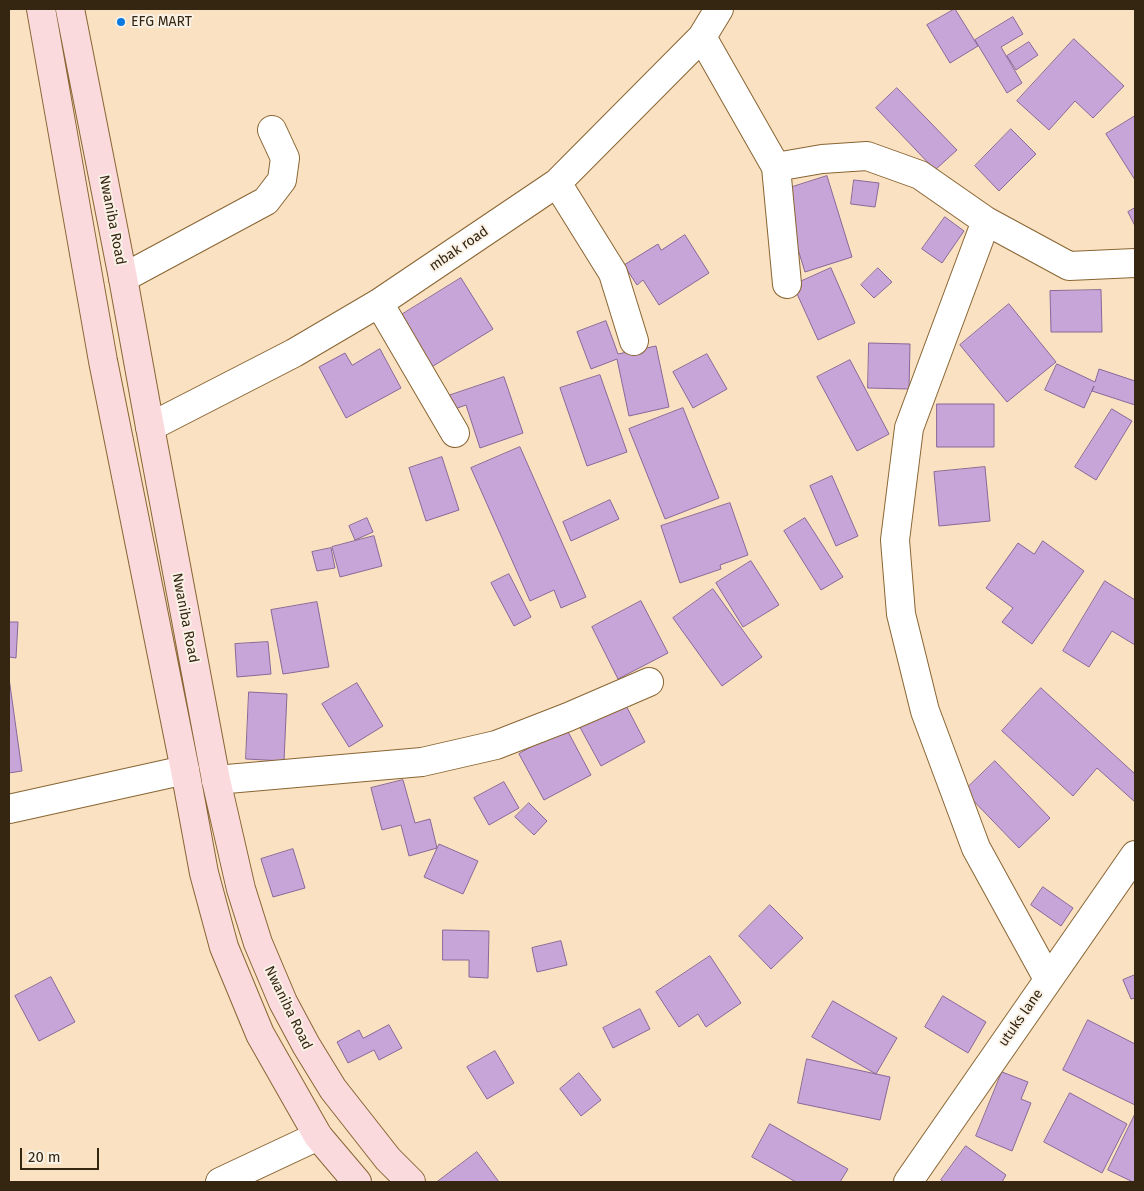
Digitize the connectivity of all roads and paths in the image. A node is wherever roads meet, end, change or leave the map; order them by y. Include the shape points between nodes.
1 (41, 9) edge
2 (70, 9) edge
3 (719, 9) edge
4 (702, 37) junction
5 (272, 130) dead end
6 (776, 167) junction
7 (557, 183) junction
8 (986, 221) junction
9 (1135, 263) edge
10 (123, 278) junction
11 (787, 284) dead end
12 (378, 303) junction
13 (634, 341) dead end
14 (150, 427) junction
15 (455, 432) dead end
16 (649, 682) dead end
17 (185, 770) junction
18 (216, 780) junction
19 (9, 809) edge
20 (1135, 854) edge
21 (1048, 979) junction
22 (318, 1136) junction
23 (220, 1182) edge
24 (357, 1182) edge
25 (411, 1182) edge
26 (908, 1182) edge

1 - 17 main road via 104,361
2 - 10 main road, Nwaniba Road
3 - 4 street, mbak road
4 - 6 street
4 - 7 street, mbak road
5 - 10 street via 285,158 282,180 266,201
6 - 8 street via 822,158 867,156 920,175
6 - 11 street
7 - 12 street, mbak road
7 - 13 street via 613,272
8 - 9 street via 1069,266
8 - 21 street via 909,428 895,540 897,567 901,614 925,710 976,848
10 - 14 main road, Nwaniba Road
12 - 14 street, mbak road via 294,354
12 - 15 street
14 - 18 main road, Nwaniba Road
16 - 18 street via 496,745 422,762
17 - 19 street
17 - 22 main road via 204,873 224,947 260,1034
18 - 25 main road, Nwaniba Road via 241,889 258,943 283,1002 333,1089 388,1159
20 - 21 street, utuks lane
21 - 26 street, utuks lane
22 - 23 street
22 - 24 main road

